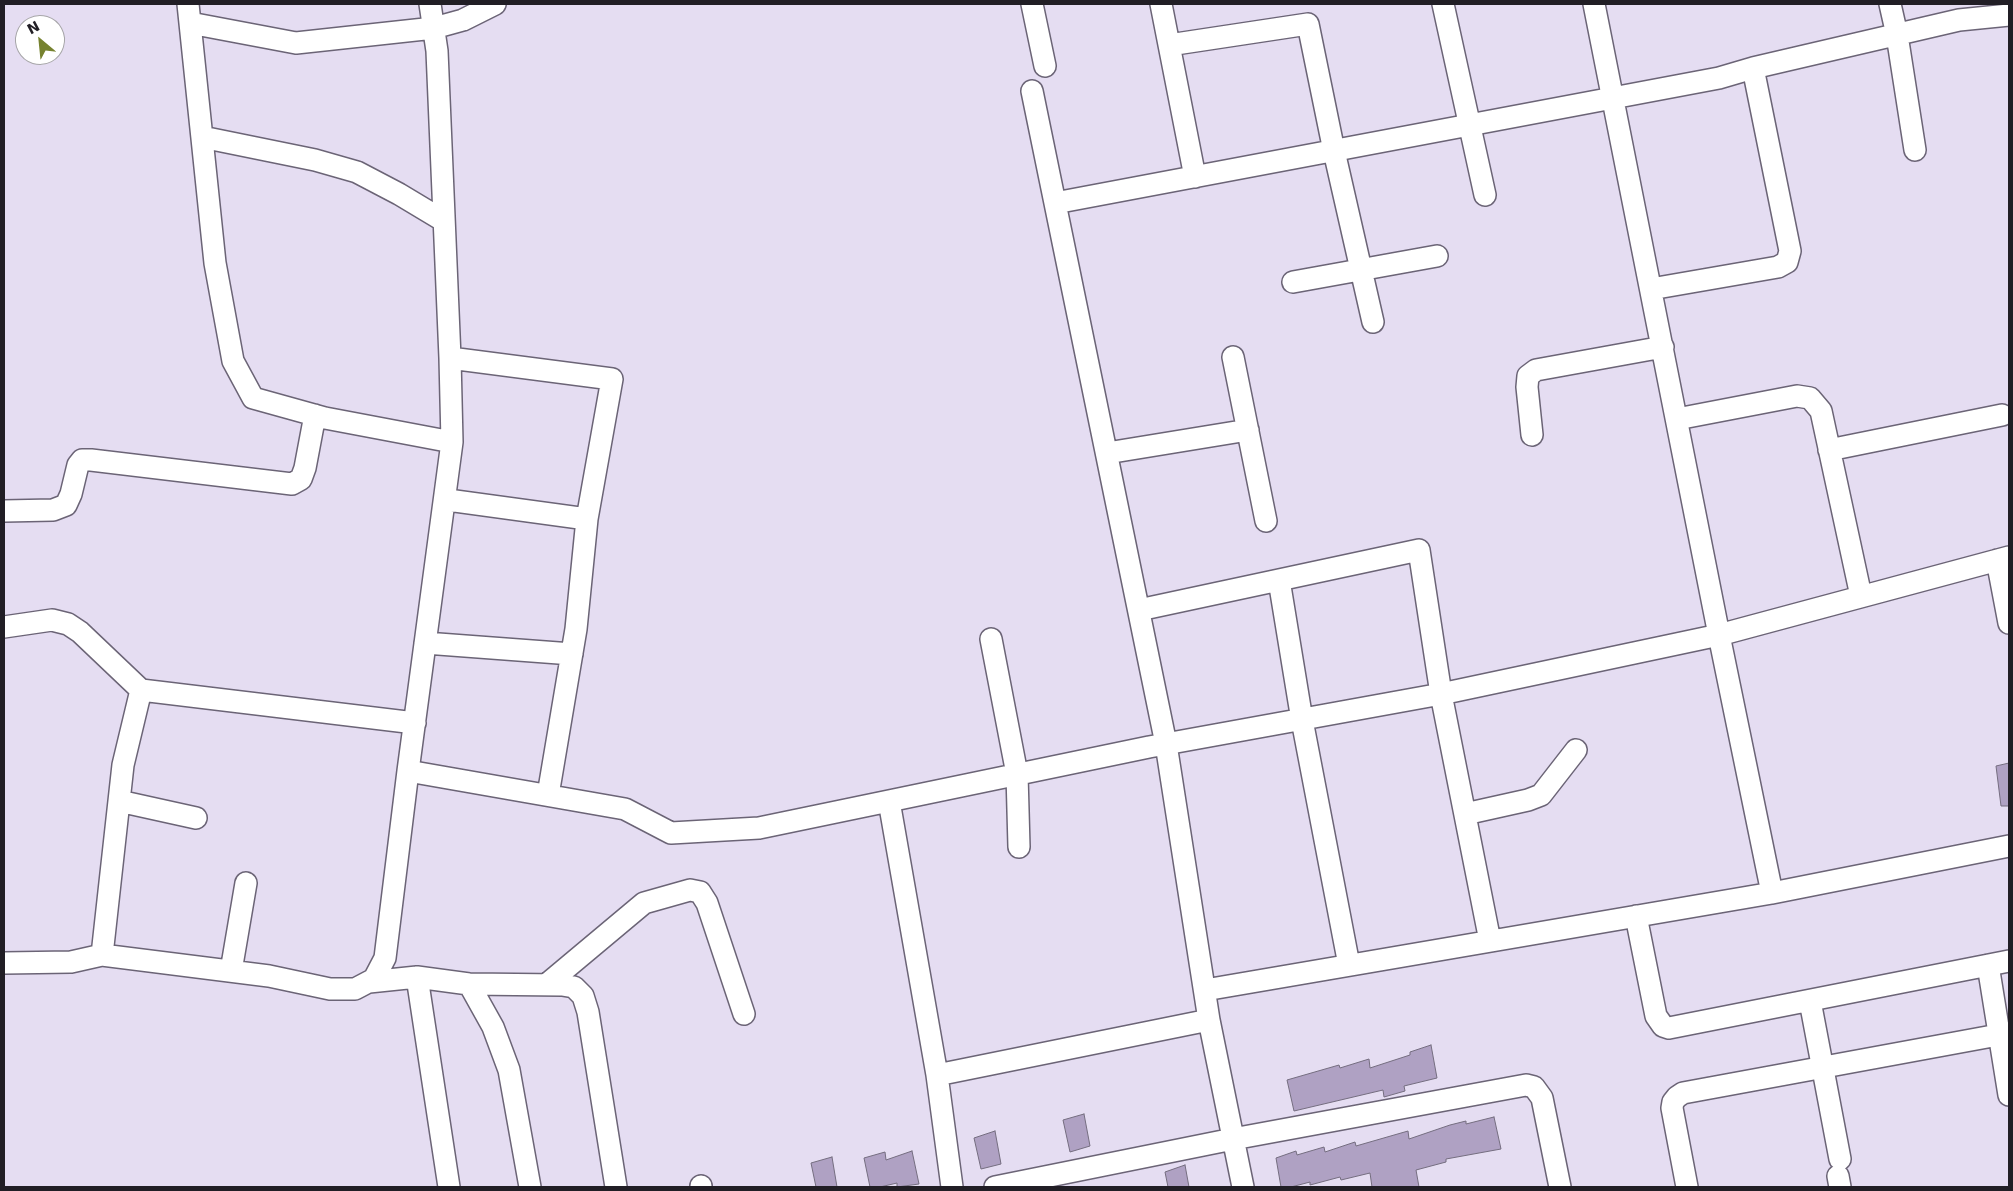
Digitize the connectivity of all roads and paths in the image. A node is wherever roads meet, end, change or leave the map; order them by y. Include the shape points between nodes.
1 (430, 4) edge
2 (495, 4) edge
3 (1032, 4) edge
4 (1161, 4) edge
5 (1443, 4) edge
6 (1594, 4) edge
7 (1890, 4) edge
8 (189, 14) edge
9 (2009, 16) edge
10 (434, 28) junction
11 (1897, 35) junction
12 (1169, 45) junction
13 (1045, 66) dead end
14 (1754, 68) junction
15 (1032, 91) dead end
16 (1614, 98) junction
17 (1470, 125) junction
18 (202, 137) junction
19 (1915, 150) dead end
20 (1334, 151) junction
21 (1196, 176) junction
22 (1485, 195) dead end
23 (1055, 203) junction
24 (444, 221) junction
25 (1437, 256) dead end
26 (1361, 270) junction
27 (1293, 282) dead end
28 (1651, 289) junction
29 (1373, 322) dead end
30 (1662, 347) junction
31 (1233, 357) dead end
32 (450, 358) junction
33 (315, 415) junction
34 (2002, 415) dead end
35 (1677, 419) junction
36 (1248, 430) junction
37 (1532, 435) dead end
38 (452, 442) junction
39 (1829, 450) junction
40 (1107, 453) junction
41 (444, 502) junction
42 (4, 512) edge
43 (587, 519) junction
44 (1266, 521) dead end
45 (2003, 559) edge
46 (1279, 580) junction
47 (1861, 596) junction
48 (1139, 610) junction
49 (2009, 623) edge
50 (4, 627) edge
51 (1719, 635) junction
52 (991, 639) dead end
53 (425, 643) junction
54 (572, 654) junction
55 (141, 690) junction
56 (1441, 694) junction
57 (1302, 720) junction
58 (415, 723) junction
59 (1166, 744) junction
60 (1576, 750) dead end
61 (408, 771) junction
62 (1017, 774) junction
63 (548, 796) junction
64 (119, 801) junction
65 (889, 801) junction
66 (1465, 814) junction
67 (196, 818) dead end
68 (2009, 846) edge
69 (1019, 847) dead end
70 (246, 883) dead end
71 (1772, 893) junction
72 (1636, 916) junction
73 (1490, 941) junction
74 (102, 955) junction
75 (2009, 961) edge
76 (4, 963) edge
77 (1349, 965) junction
78 (1988, 965) junction
79 (231, 971) junction
80 (417, 976) junction
81 (369, 982) junction
82 (469, 984) junction
83 (546, 985) junction
84 (1204, 990) junction
85 (1810, 1001) junction
86 (744, 1014) dead end
87 (1209, 1020) junction
88 (2004, 1034) edge
89 (1823, 1066) junction
90 (937, 1076) junction
91 (2009, 1095) edge
92 (1233, 1139) junction
93 (1839, 1174) edge
94 (449, 1187) edge
95 (530, 1187) edge
96 (616, 1187) edge
97 (952, 1187) edge
98 (995, 1187) edge
99 (1243, 1187) edge
100 (1560, 1187) edge
101 (1687, 1187) edge

1 - 10 street
2 - 10 street via 463,20
3 - 13 street
4 - 12 street
5 - 17 street
6 - 16 street
7 - 11 street
8 - 10 street via 296,43
8 - 18 street
9 - 11 street via 1959,20
10 - 24 street
11 - 14 street
11 - 19 street
12 - 20 street via 1308,24
12 - 21 street
14 - 16 street
14 - 28 street via 1790,251 1786,262 1778,267
15 - 23 street
16 - 17 street
16 - 28 street
17 - 20 street
17 - 22 street
18 - 24 street via 358,172
18 - 33 street via 215,263 234,361 254,398
20 - 21 street
20 - 26 street
21 - 23 street
23 - 40 street
24 - 32 street
25 - 26 street
26 - 27 street
26 - 29 street
28 - 30 street
30 - 35 street
30 - 37 street via 1536,370 1528,376 1527,387
31 - 36 street
32 - 38 street
32 - 43 street via 612,380
33 - 38 street
33 - 42 street via 305,468 301,479 292,484 82,460 66,505 53,510
34 - 39 street
35 - 39 street via 1797,396 1810,398 1821,411
35 - 51 street
36 - 40 street
36 - 44 street
38 - 41 street
39 - 47 street
40 - 48 street
41 - 43 street via 455,500
41 - 53 street
43 - 54 street
45 - 47 street
45 - 49 street
46 - 48 street
46 - 56 street via 1419,550
46 - 57 street
47 - 51 street
48 - 59 street
50 - 55 street via 52,620 68,624
51 - 56 street
51 - 71 street
52 - 62 street
53 - 54 street
53 - 58 street
54 - 63 street
55 - 58 street
55 - 64 street via 123,766
56 - 57 street
56 - 66 street
57 - 59 street
57 - 77 street
58 - 61 street
59 - 62 street
59 - 84 street
60 - 66 street via 1541,795
61 - 63 street
61 - 81 street via 386,958
62 - 65 street
62 - 69 street
63 - 65 street via 626,809 671,833 759,828
64 - 67 street
64 - 74 street
65 - 90 street
66 - 73 street
68 - 71 street
70 - 79 street
71 - 72 street
72 - 73 street
72 - 85 street via 1656,1016 1663,1026 1674,1028
73 - 77 street
74 - 76 street via 71,962
74 - 79 street
75 - 78 street
77 - 84 street
78 - 85 street
78 - 88 street
79 - 81 street via 330,989 354,990
80 - 81 street
80 - 82 street
80 - 94 street
82 - 83 street
82 - 95 street via 493,1027 506,1062
83 - 86 street via 644,903 690,890 700,892 706,904
83 - 96 street via 574,987 583,996
84 - 87 street
85 - 89 street
87 - 90 street
87 - 92 street
88 - 89 street
88 - 91 street
89 - 93 street
89 - 101 street via 1676,1097 1672,1108
90 - 97 street
92 - 98 street
92 - 99 street
92 - 100 street via 1526,1085 1534,1088 1542,1098

